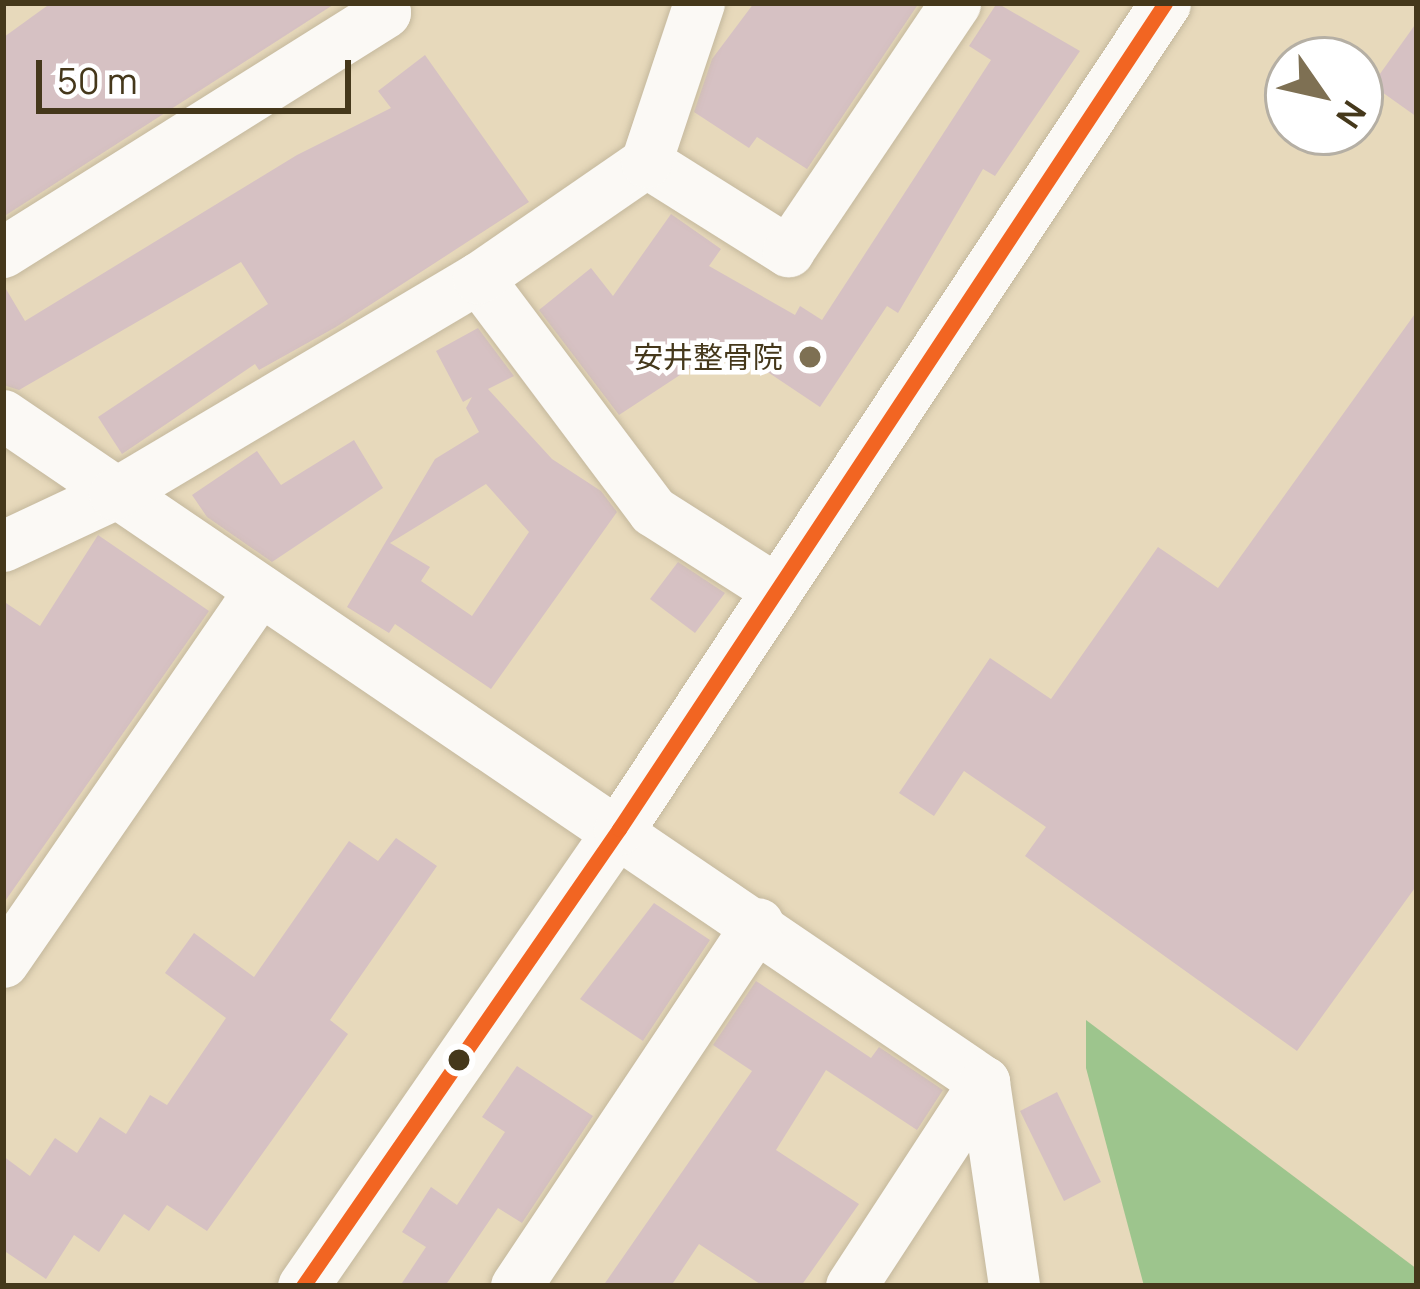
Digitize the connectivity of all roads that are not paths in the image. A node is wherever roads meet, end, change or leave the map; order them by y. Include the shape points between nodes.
1 (380, 3) edge
2 (699, 3) edge
3 (955, 3) edge
4 (1165, 3) edge
5 (646, 162) junction
6 (3, 251) edge
7 (478, 278) junction
8 (3, 415) edge
9 (114, 494) junction
10 (3, 546) edge
11 (260, 590) junction
12 (777, 590) junction
13 (620, 829) junction
14 (758, 922) junction
15 (3, 962) edge
16 (985, 1082) junction
17 (303, 1286) edge
18 (516, 1286) edge
19 (851, 1286) edge
20 (1014, 1286) edge

1 - 6 street via 385,12
2 - 5 street
3 - 5 street via 788,251
4 - 12 street
5 - 7 street
7 - 9 street
7 - 12 street via 652,511
8 - 9 street
9 - 10 street
9 - 11 street
11 - 13 street
11 - 15 street
12 - 13 street
13 - 14 street
13 - 17 street
14 - 16 street
14 - 18 street
16 - 19 street
16 - 20 street

